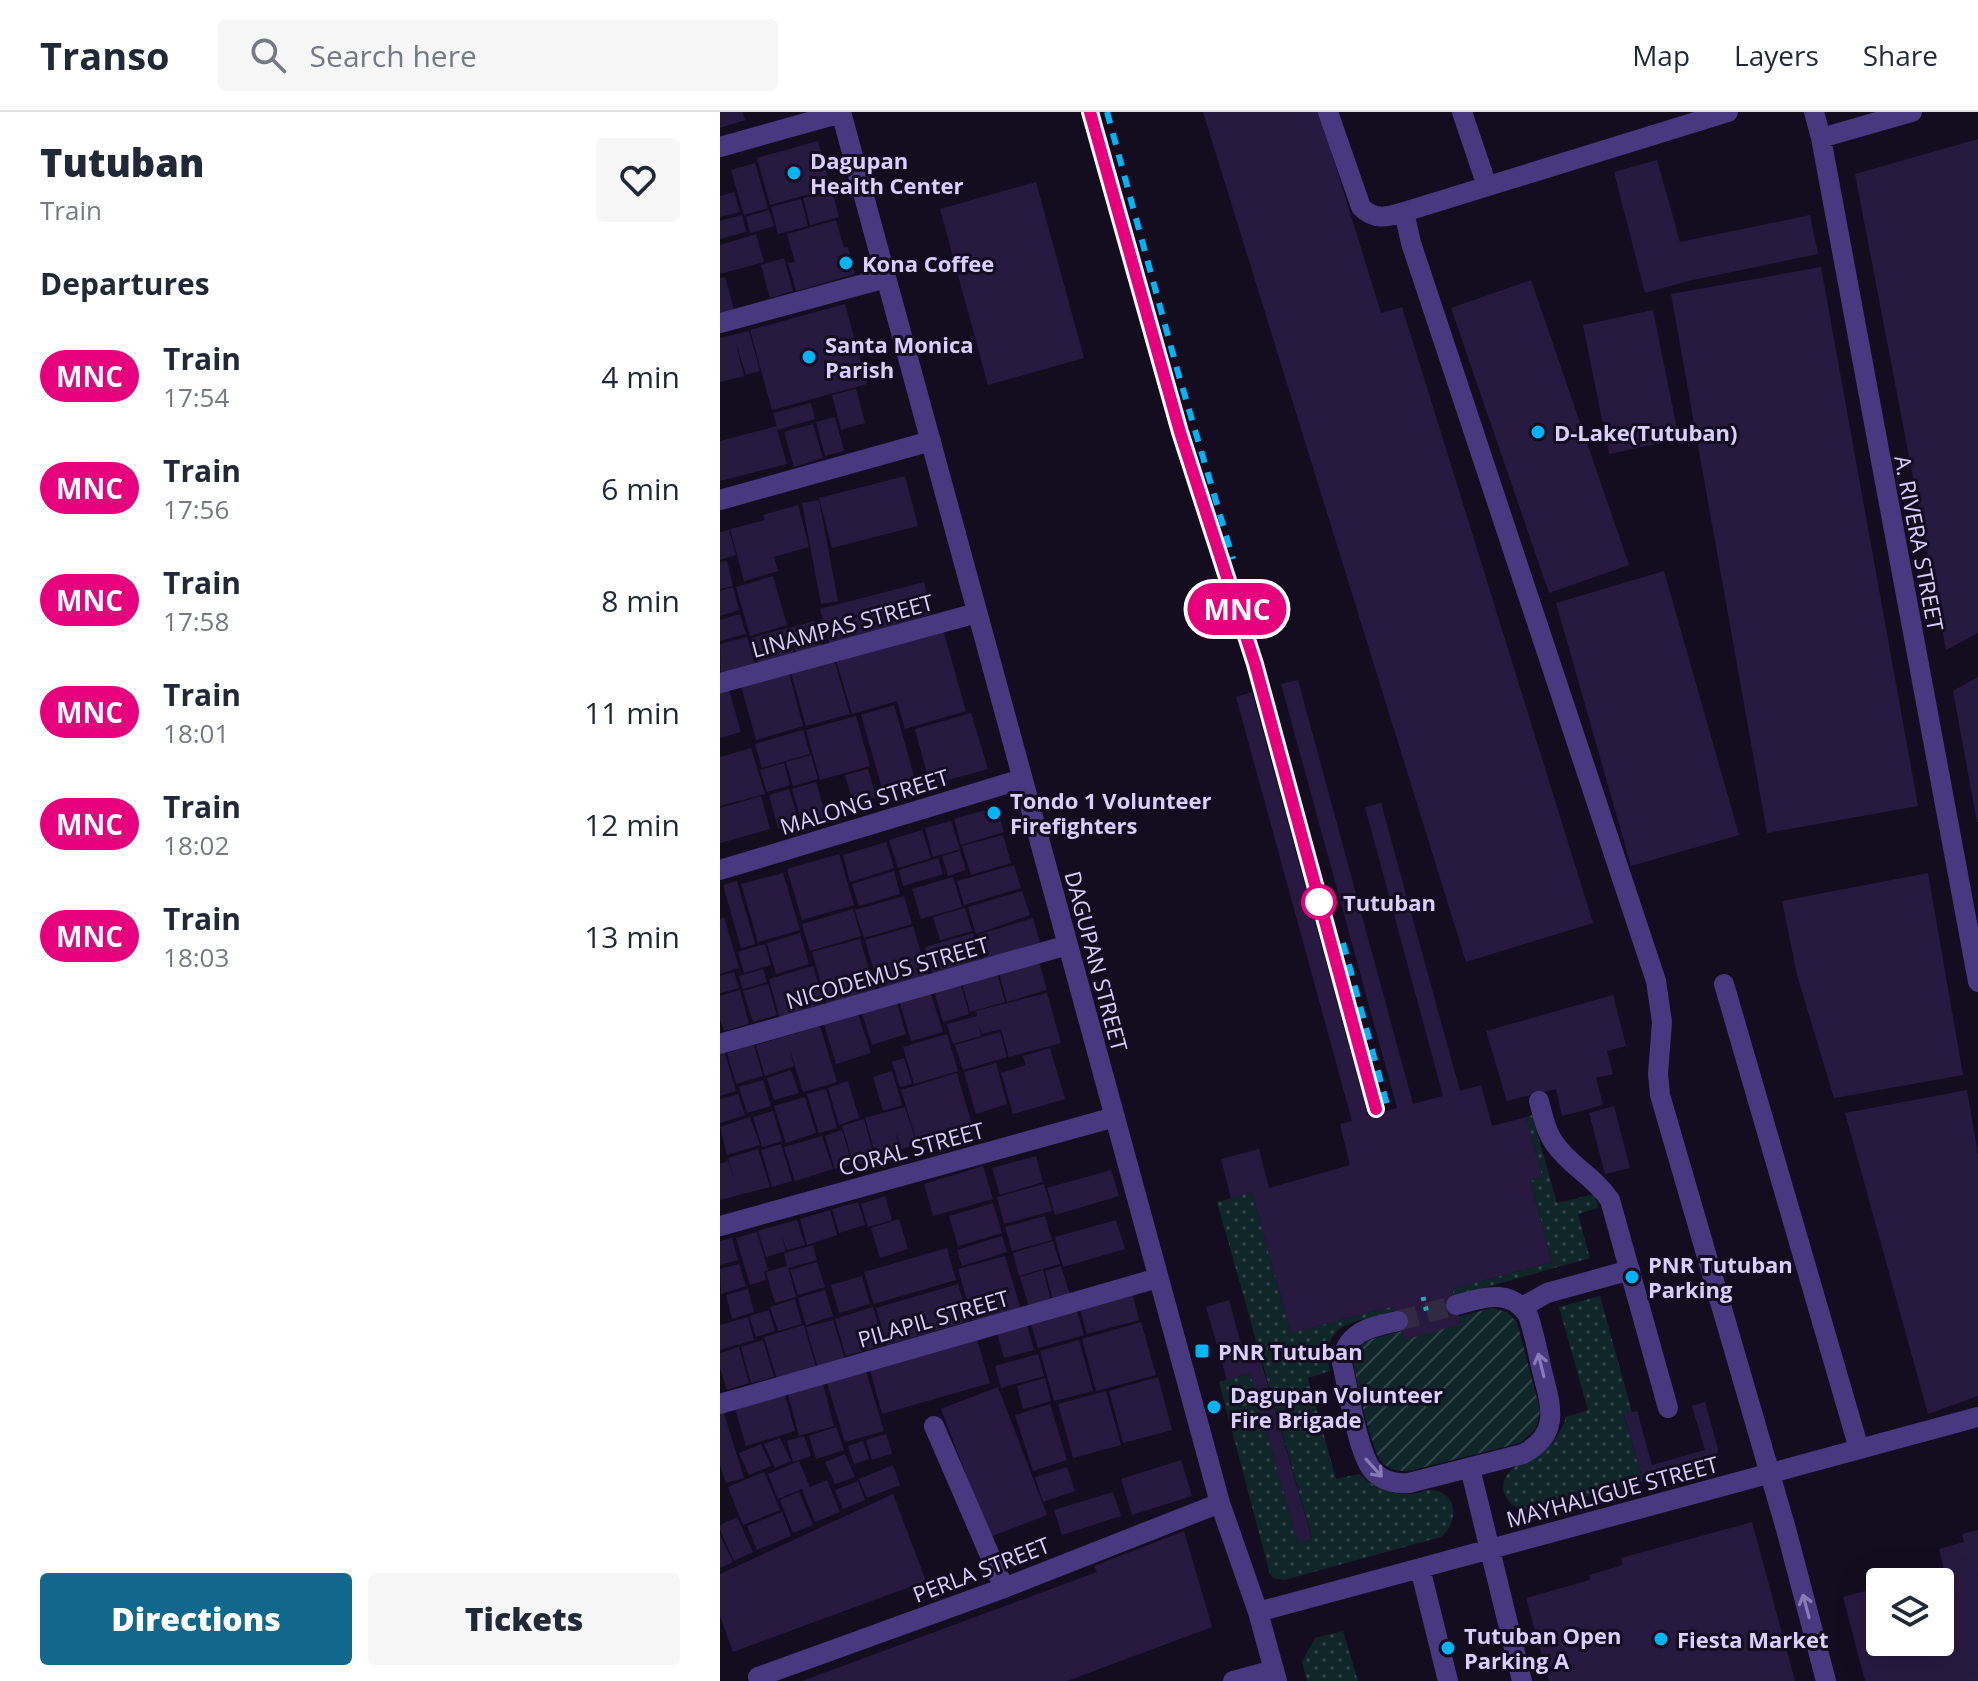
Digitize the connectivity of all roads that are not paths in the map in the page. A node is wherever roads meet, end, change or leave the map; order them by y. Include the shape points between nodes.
1 (1328, 112) edge
2 (1462, 112) edge
3 (1728, 112) edge
4 (1814, 112) edge
5 (1912, 112) edge
6 (841, 113) edge
7 (1821, 138) junction
8 (720, 147) edge
9 (1487, 186) junction
10 (1404, 212) junction
11 (886, 278) junction
12 (720, 323) edge
13 (931, 441) junction
14 (720, 500) edge
15 (977, 613) junction
16 (720, 683) edge
17 (1022, 779) junction
18 (720, 870) edge
19 (1068, 945) junction
20 (1978, 982) edge
21 (1724, 984) dead end
22 (720, 1044) edge
23 (1539, 1101) dead end
24 (1115, 1117) junction
25 (720, 1226) edge
26 (1630, 1270) junction
27 (1158, 1278) junction
28 (1456, 1305) tunnel mouth
29 (1522, 1307) junction
30 (1398, 1321) tunnel mouth
31 (720, 1404) edge
32 (1668, 1408) dead end
33 (1978, 1417) edge
34 (934, 1426) dead end
35 (1859, 1449) junction
36 (1470, 1468) junction
37 (1769, 1473) junction
38 (1220, 1503) junction
39 (1491, 1548) junction
40 (1420, 1568) junction
41 (1004, 1588) junction
42 (1258, 1612) junction
43 (1275, 1675) edge
44 (758, 1677) dead end
45 (1233, 1681) edge
46 (1448, 1681) edge
47 (1522, 1681) edge
48 (1826, 1681) edge

1 - 10 street via 1361,207 1383,218
2 - 9 street
3 - 9 street
4 - 7 street, A. RIVERA STREET
5 - 7 street
6 - 8 street
6 - 11 street, DAGUPAN STREET
7 - 20 street, A. RIVERA STREET
9 - 10 street
10 - 37 street via 1656,981 1662,1022 1660,1095
11 - 12 street
11 - 13 street, DAGUPAN STREET
13 - 14 street
13 - 15 street, DAGUPAN STREET
15 - 16 street, LINAMPAS STREET
15 - 17 street, DAGUPAN STREET
17 - 18 street, MALONG STREET
17 - 19 street, DAGUPAN STREET
19 - 22 street, NICODEMUS STREET
19 - 24 street, DAGUPAN STREET
21 - 35 street
23 - 26 street via 1561,1153 1610,1200
24 - 25 street, CORAL STREET
24 - 27 street, DAGUPAN STREET
26 - 29 street via 1547,1293
26 - 32 street
27 - 31 street, PILAPIL STREET
27 - 38 street, DAGUPAN STREET
28 - 29 street via 1496,1296
36 -> 29 street via 1523,1454 1539,1443 1549,1426 1551,1406
30 -> 36 street via 1359,1332 1343,1355 1368,1464 1381,1477 1399,1483
33 - 35 street, MAYHALIGUE STREET
34 - 41 street
35 - 37 street, MAYHALIGUE STREET
36 - 39 street
37 - 39 street, MAYHALIGUE STREET
48 -> 37 street
38 - 41 street, PERLA STREET
38 - 42 street, DAGUPAN STREET
39 - 40 street, MAYHALIGUE STREET
39 - 47 street
40 - 42 street, MAYHALIGUE STREET
40 - 46 street
41 - 44 street, PERLA STREET
42 - 43 street, DAGUPAN STREET
43 - 45 street

